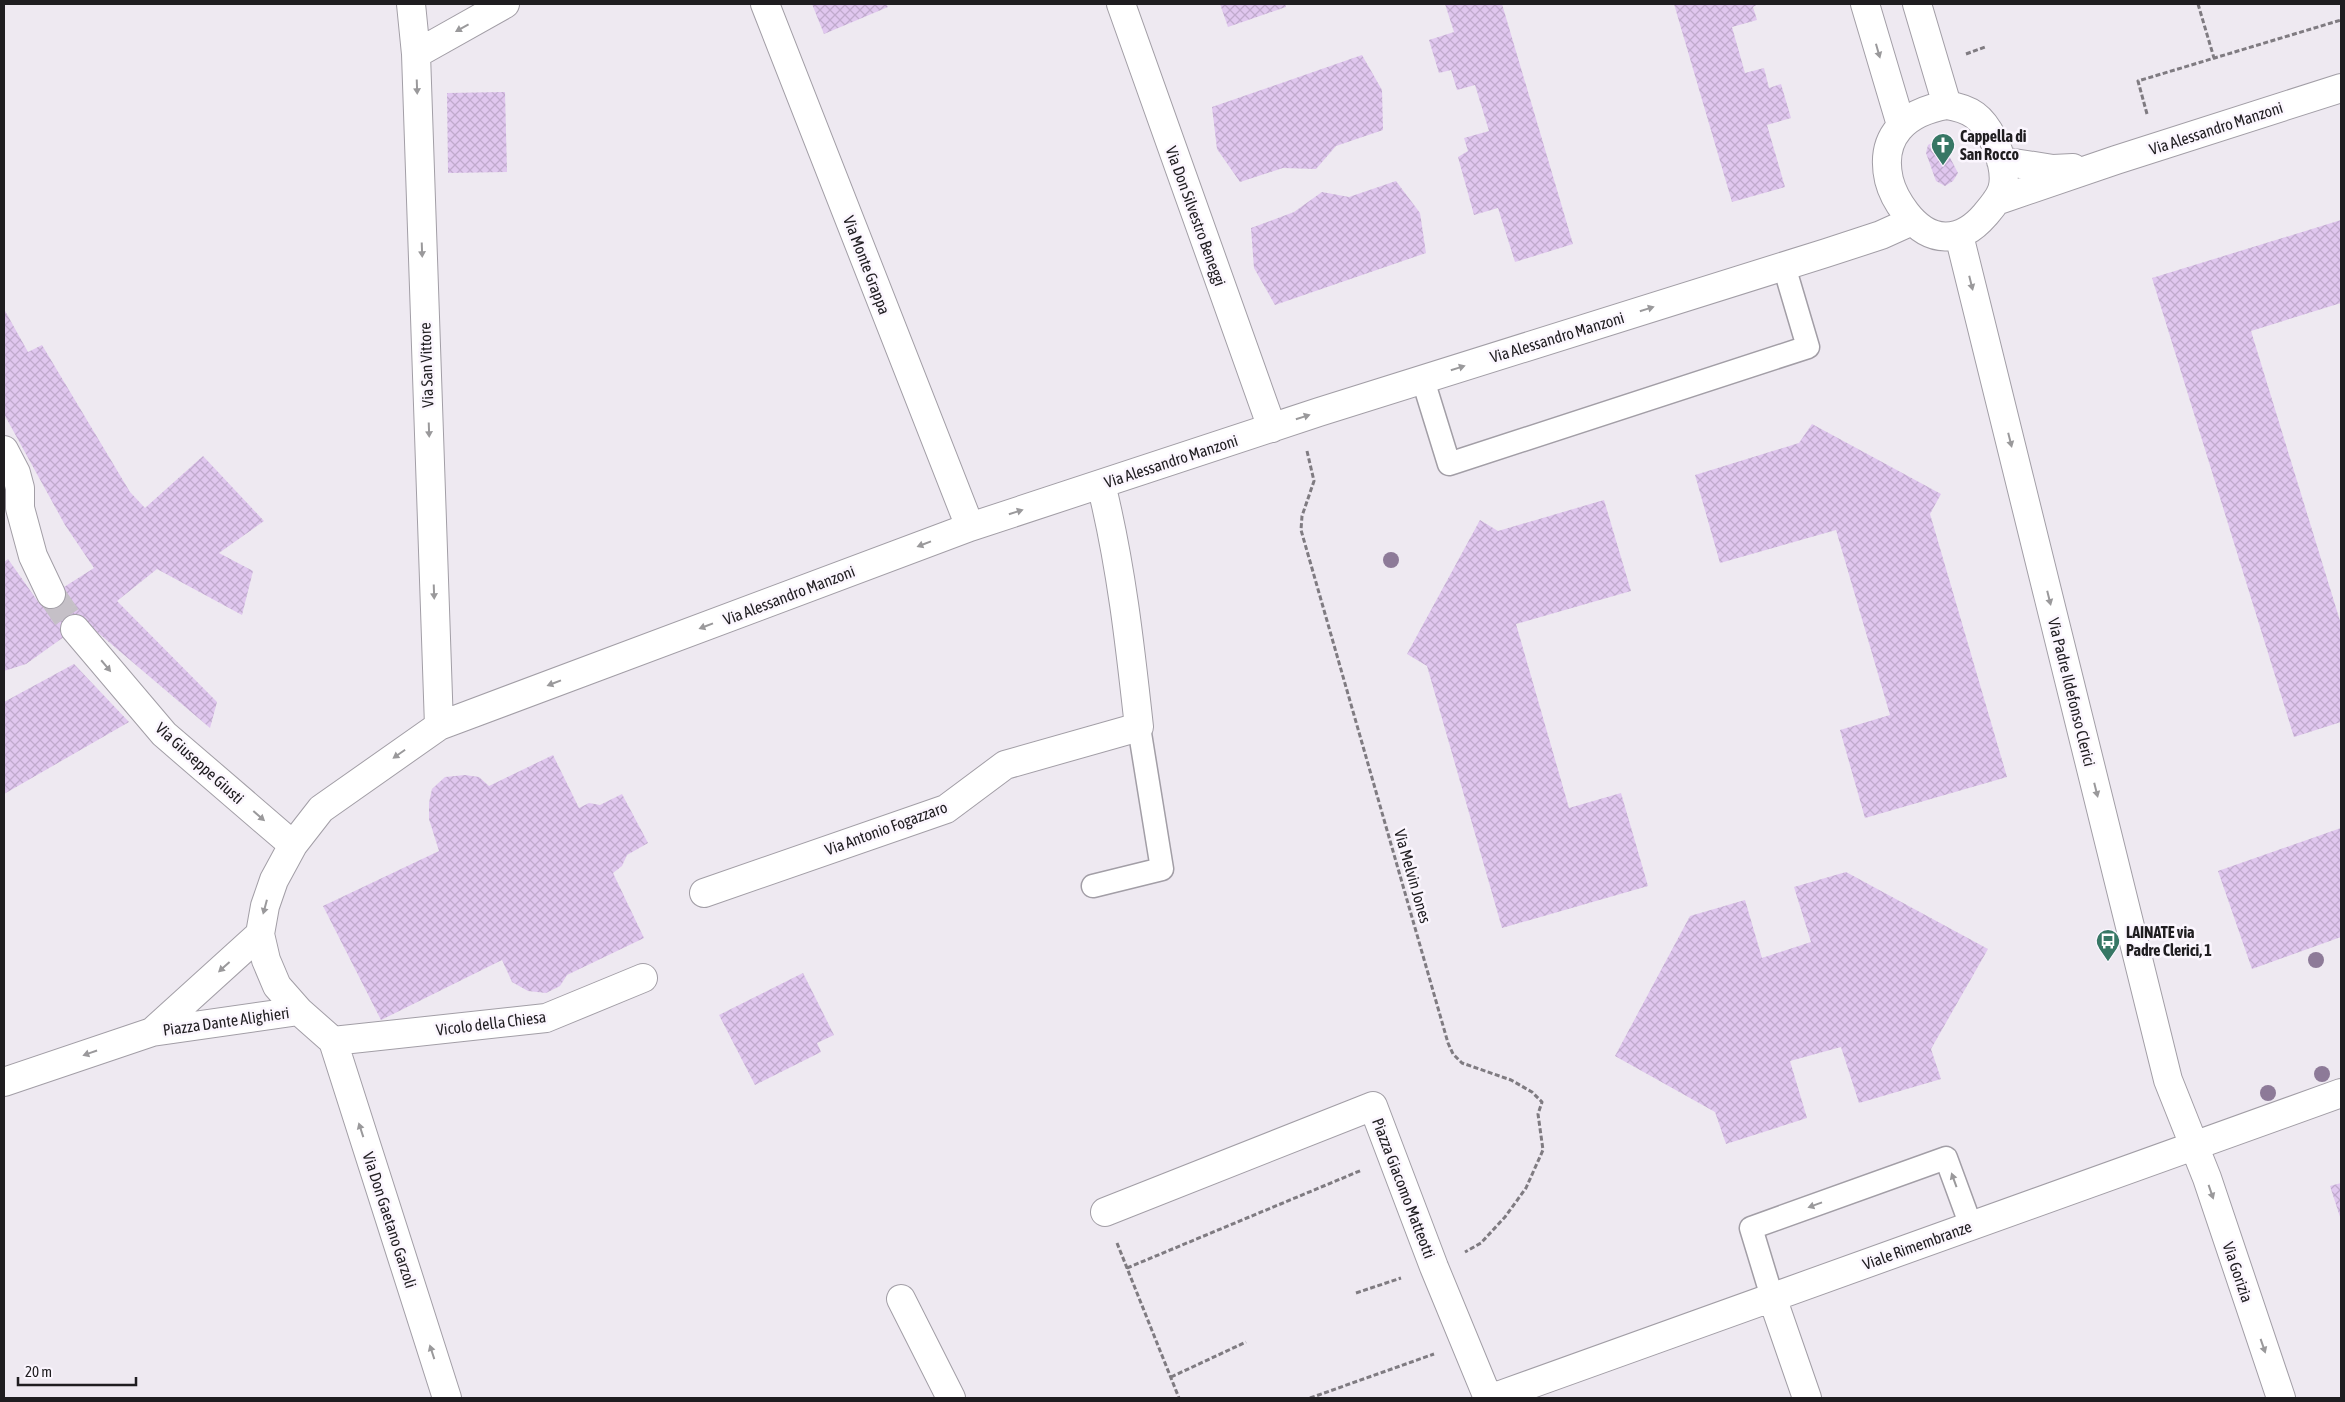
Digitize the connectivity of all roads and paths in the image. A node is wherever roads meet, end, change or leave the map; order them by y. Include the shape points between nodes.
1 (411, 4) edge
2 (505, 4) edge
3 (765, 4) edge
4 (1121, 4) edge
5 (1865, 4) edge
6 (1917, 4) edge
7 (2198, 4) edge
8 (2341, 20) edge
9 (1985, 47) dead end
10 (416, 54) junction
11 (2214, 58) junction
12 (1934, 64) junction
13 (2341, 88) edge
14 (1947, 105) junction
15 (2150, 123) dead end
16 (1901, 125) junction
17 (2001, 161) junction
18 (2090, 168) junction
19 (1996, 201) junction
20 (1912, 221) junction
21 (1959, 235) junction
22 (1784, 266) junction
23 (1422, 380) junction
24 (1284, 424) junction
25 (4, 450) edge
26 (1101, 484) junction
27 (12, 511) edge
28 (970, 527) junction
29 (51, 594) tunnel mouth
30 (74, 629) tunnel mouth
31 (439, 726) junction
32 (1139, 727) junction
33 (293, 845) junction
34 (1093, 886) dead end
35 (704, 893) dead end
36 (260, 934) junction
37 (643, 978) dead end
38 (299, 1011) junction
39 (152, 1032) junction
40 (333, 1041) junction
41 (4, 1082) edge
42 (2341, 1093) edge
43 (2195, 1146) junction
44 (1370, 1166) dead end
45 (1105, 1212) joint
46 (1972, 1226) junction
47 (1460, 1255) dead end
48 (1127, 1268) junction
49 (1403, 1277) dead end
50 (1356, 1294) dead end
51 (1772, 1297) junction
52 (901, 1299) dead end
53 (1246, 1342) dead end
54 (1441, 1352) dead end
55 (1172, 1377) junction
56 (447, 1398) edge
57 (952, 1398) edge
58 (1179, 1398) edge
59 (1310, 1398) edge
60 (1488, 1398) edge
61 (1492, 1398) edge
62 (1807, 1398) edge
63 (2281, 1398) edge

1 - 10 street, Via San Vittore
2 -> 10 street
3 - 28 street, Via Monte Grappa
4 - 24 street, Via Don Silvestro Beneggi
5 -> 16 street
6 - 12 street
7 - 11 path
8 - 11 path
9 - 12 path
10 -> 31 street, Via San Vittore
11 - 15 path via 2138,81
12 - 14 street
13 - 18 street, Via Alessandro Manzoni
14 - 16 street via 1915,115
14 - 17 street via 1970,110 1987,127
16 - 20 street via 1891,139 1888,172 1892,190
17 - 18 street, Via Alessandro Manzoni via 2053,169
17 - 19 street via 2004,177
18 - 19 street, Via Alessandro Manzoni
19 - 21 street via 1976,225
20 - 21 street via 1941,238
20 - 22 street, Via Alessandro Manzoni
21 -> 43 street, Via Padre Ildefonso Clerici via 2168,1080
23 -> 22 street, Via Alessandro Manzoni
22 - 23 lane via 1808,347 1449,464
24 -> 23 street, Via Alessandro Manzoni
24 - 26 street, Via Alessandro Manzoni
24 - 47 path, Via Melvin Jones via 1314,474 1301,530 1448,1043 1462,1062 1511,1080 1542,1102 1538,1114 1543,1150 1526,1188 1481,1243
25 - 27 street via 20,488
28 -> 26 street, Via Alessandro Manzoni
26 - 32 street via 1124,598
27 - 29 street
28 -> 31 street, Via Alessandro Manzoni
30 -> 33 street, Via Giuseppe Giusti via 164,734
31 -> 33 street, Via Alessandro Manzoni via 322,808
32 - 34 lane via 1162,869
32 - 35 street, Via Antonio Fogazzaro via 1005,765 946,809
33 -> 36 street, Piazza Dante Alighieri via 264,906
36 - 38 street, Piazza Dante Alighieri via 277,986
36 -> 39 street, Piazza Dante Alighieri
37 - 40 street, Vicolo della Chiesa via 546,1018
38 - 39 street, Piazza Dante Alighieri
38 - 40 street, Piazza Dante Alighieri
39 -> 41 street, Piazza Dante Alighieri
56 -> 40 street, Via Don Gaetano Garzoli
42 - 43 street, Viale Rimembranze
43 - 46 street, Viale Rimembranze
43 -> 63 street, Via Gorizia
44 - 48 path
45 - 48 path
45 - 60 street, Piazza Giacomo Matteotti via 1374,1106 1434,1267
46 - 51 street, Viale Rimembranze
46 -> 51 lane via 1946,1158 1751,1228
48 - 55 path
49 - 50 path
51 - 61 street, Viale Rimembranze
51 - 62 street
52 - 57 street
53 - 55 path
54 - 59 path
55 - 58 path

